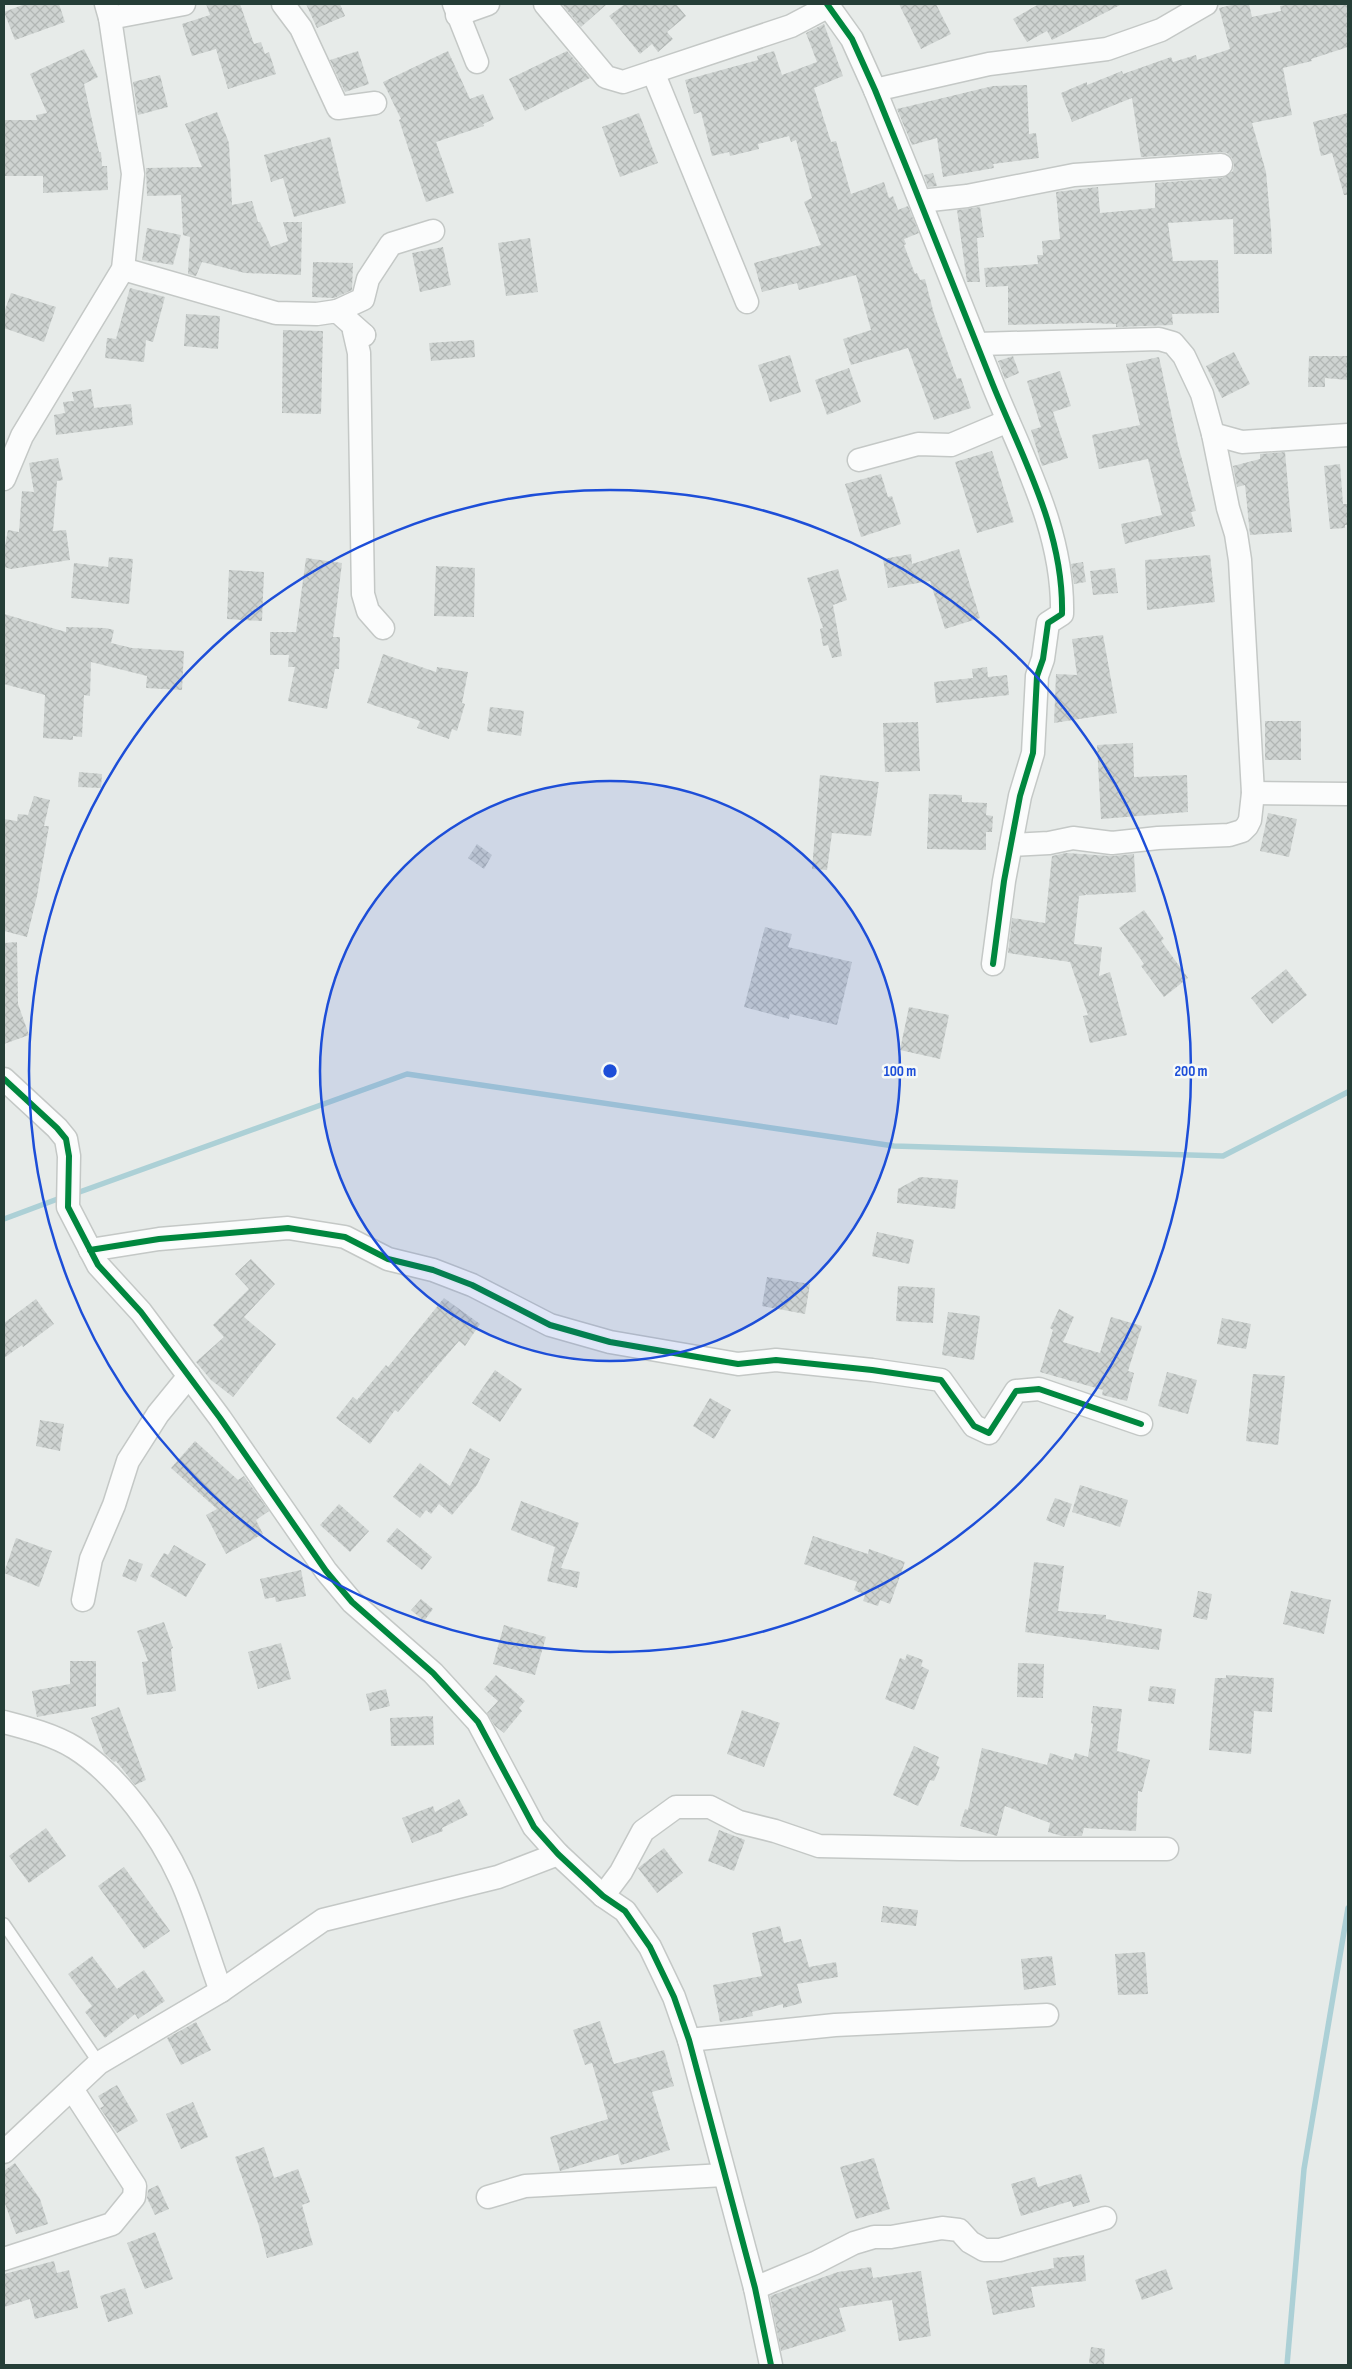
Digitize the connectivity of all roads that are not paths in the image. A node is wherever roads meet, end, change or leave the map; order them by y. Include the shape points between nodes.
1 (184, 4) edge
2 (283, 4) edge
3 (488, 4) edge
4 (546, 4) edge
5 (1206, 4) edge
6 (828, 5) edge
7 (455, 9) edge
8 (108, 11) edge
9 (477, 62) dead end
10 (653, 72) junction
11 (875, 90) junction
12 (375, 103) dead end
13 (1220, 165) dead end
14 (921, 201) junction
15 (433, 232) dead end
16 (123, 269) junction
17 (748, 302) dead end
18 (337, 311) junction
19 (977, 344) junction
20 (1008, 421) junction
21 (1213, 434) junction
22 (1348, 435) edge
23 (859, 460) dead end
24 (6, 468) edge
25 (383, 628) dead end
26 (1253, 793) junction
27 (1348, 794) edge
28 (1010, 845) junction
29 (993, 964) dead end
30 (4, 1079) edge
31 (90, 1250) junction
32 (189, 1376) junction
33 (1141, 1424) dead end
34 (83, 1600) dead end
35 (4, 1722) edge
36 (1167, 1849) dead end
37 (558, 1854) junction
38 (603, 1896) junction
39 (4, 1924) edge
40 (220, 1991) junction
41 (1047, 2015) dead end
42 (689, 2040) junction
43 (99, 2063) junction
44 (72, 2089) junction
45 (4, 2152) edge
46 (724, 2175) junction
47 (488, 2197) dead end
48 (1105, 2218) dead end
49 (4, 2259) edge
50 (755, 2288) junction
51 (771, 2365) edge

1 - 8 street
2 - 12 street via 301,28 338,108
3 - 7 street
4 - 10 street via 606,77 623,82
5 - 11 street via 1162,30 1107,49 989,64
6 - 10 street via 791,26
6 - 11 street via 852,39
7 - 9 street
8 - 16 street via 133,174
10 - 17 street
11 - 14 street
13 - 14 street via 1074,175 967,196
14 - 19 street
15 - 18 street via 391,244 368,279 363,299
16 - 18 street via 276,313
16 - 24 street
18 - 25 street via 364,335 354,331 360,353 363,594 368,611
19 - 20 street
19 - 21 street via 1159,339 1173,343 1184,356 1202,394
20 - 23 street via 951,445 918,444
20 - 28 street via 1033,476 1049,523 1062,587 1062,614 1048,623 1043,659 1036,676 1033,753
21 - 22 street via 1242,442
21 - 26 street via 1240,560
26 - 27 street
26 - 28 street via 1247,826 1229,836 1112,843 1073,838
28 - 29 street
30 - 31 street via 66,1139 68,1207
31 - 32 street via 98,1265 141,1312
31 - 33 street via 197,1235 288,1228 345,1237 388,1259 472,1284 550,1325 610,1342 738,1364 776,1360 863,1368 941,1380 974,1426 989,1433 1016,1391 1040,1389
32 - 34 street via 158,1414 128,1461 91,1559
32 - 37 street via 352,1602 434,1673 478,1722 534,1827
35 - 40 street via 74,1748 110,1775 136,1807 178,1874
36 - 38 street via 819,1846 739,1822 710,1807 676,1807 643,1831
37 - 38 street
37 - 40 street via 498,1877 323,1920
38 - 42 street via 625,1911 650,1947 674,1997
39 - 43 lane
40 - 43 street
41 - 42 street via 835,2025
42 - 46 street
43 - 44 street
44 - 45 street
44 - 49 street via 135,2186 134,2197 112,2224
46 - 47 street via 525,2186
46 - 50 street
48 - 50 street via 1000,2250 984,2250 959,2230 942,2228 874,2237
50 - 51 street

